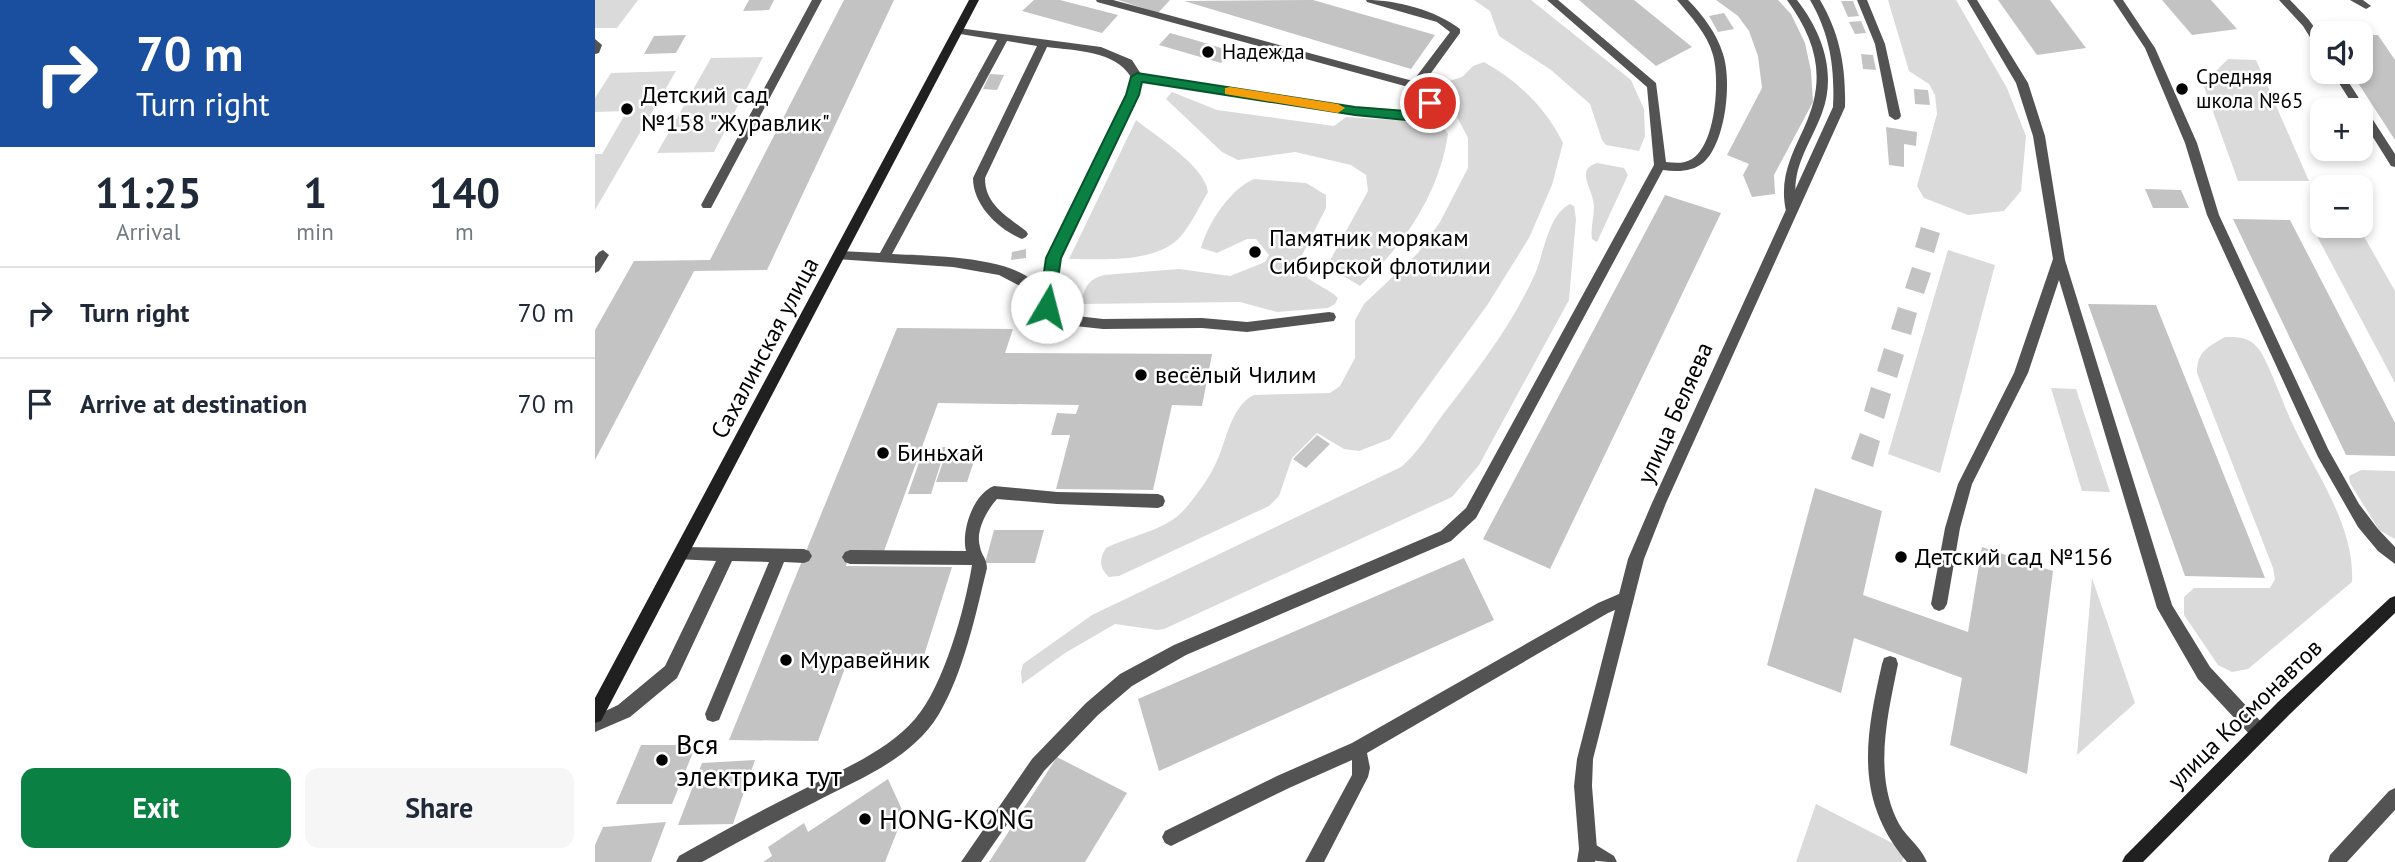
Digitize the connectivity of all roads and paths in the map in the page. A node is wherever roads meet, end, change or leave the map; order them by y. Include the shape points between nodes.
1 (817, 0) edge
2 (974, 0) edge
3 (1101, 0) edge
4 (1371, 0) edge
5 (1552, 0) edge
6 (1682, 0) edge
7 (1792, 0) edge
8 (1815, 0) edge
9 (1862, 0) edge
10 (1972, 0) edge
11 (2118, 0) edge
12 (2284, 0) edge
13 (2355, 0) edge
14 (2366, 6) dead end
15 (2310, 29) edge
16 (958, 31) junction
17 (1004, 37) junction
18 (595, 43) edge
19 (1044, 43) junction
20 (595, 50) edge
21 (1137, 77) junction
22 (2345, 84) edge
23 (1416, 85) junction
24 (1895, 116) dead end
25 (2395, 163) edge
26 (1660, 165) junction
27 (708, 205) dead end
28 (1792, 211) junction
29 (1022, 234) dead end
30 (603, 255) dead end
31 (840, 256) junction
32 (884, 258) junction
33 (2059, 260) junction
34 (595, 268) edge
35 (1047, 307) junction
36 (1329, 317) dead end
37 (1158, 501) dead end
38 (682, 554) junction
39 (727, 555) junction
40 (779, 555) junction
41 (804, 556) dead end
42 (850, 557) dead end
43 (2395, 557) edge
44 (979, 558) junction
45 (1626, 598) junction
46 (2395, 603) edge
47 (1939, 604) dead end
48 (1890, 664) dead end
49 (713, 714) dead end
50 (595, 715) edge
51 (595, 724) edge
52 (2259, 732) junction
53 (1357, 749) junction
54 (2395, 797) edge
55 (1171, 837) dead end
56 (1587, 856) edge
57 (2336, 861) edge
58 (685, 862) edge
59 (970, 862) edge
60 (1314, 862) edge
61 (1608, 862) edge
62 (1918, 862) edge
63 (2131, 862) edge

1 - 27 street
2 - 16 main road, Сахалинская улица
3 - 23 street
4 - 23 street via 1441,20 1456,32
5 - 26 street via 1652,86
6 - 26 street via 1718,54 1721,98 1704,155 1681,167
7 - 28 street via 1813,34 1823,74 1822,99 1791,169 1787,197
8 - 28 street, улица Беляева via 1842,69 1839,107
9 - 24 street via 1880,44
10 - 33 street via 2022,83 2039,136
11 - 43 street via 2155,59 2190,142 2213,215 2323,453 2375,540
12 - 15 street
13 - 14 street
16 - 17 street
16 - 31 main road, Сахалинская улица
17 - 19 street
17 - 32 street
18 - 20 street
19 - 21 street via 1101,51 1128,63
19 - 29 street via 979,178 978,195
21 - 23 street via 1406,116 1430,103 1427,91
21 - 35 street via 1053,258
22 - 25 street
26 - 59 street via 1471,513 1446,536 1180,650 1126,680 1038,765
28 - 45 street, улица Беляева via 1659,503
30 - 34 street
31 - 32 street
31 - 38 main road, Сахалинская улица
32 - 35 street via 953,262 1001,271 1027,283
33 - 47 street via 2015,386 1965,483
33 - 52 street via 2165,608 2204,673
35 - 36 street via 1075,321 1103,324 1247,327
37 - 44 street via 994,492 986,499 972,544
38 - 39 street
38 - 50 main road, Сахалинская улица
39 - 40 street
39 - 51 street via 671,672 624,711
40 - 41 street
40 - 49 street
42 - 44 street
44 - 58 street via 940,694 914,733 868,764
45 - 53 street
45 - 56 street, улица Беляева via 1585,759
46 - 52 main road, улица Космонавтов
48 - 62 street via 1879,714 1876,776 1889,824
52 - 63 main road, улица Космонавтов
53 - 55 street
53 - 60 street via 1360,777
54 - 57 street
56 - 61 street

